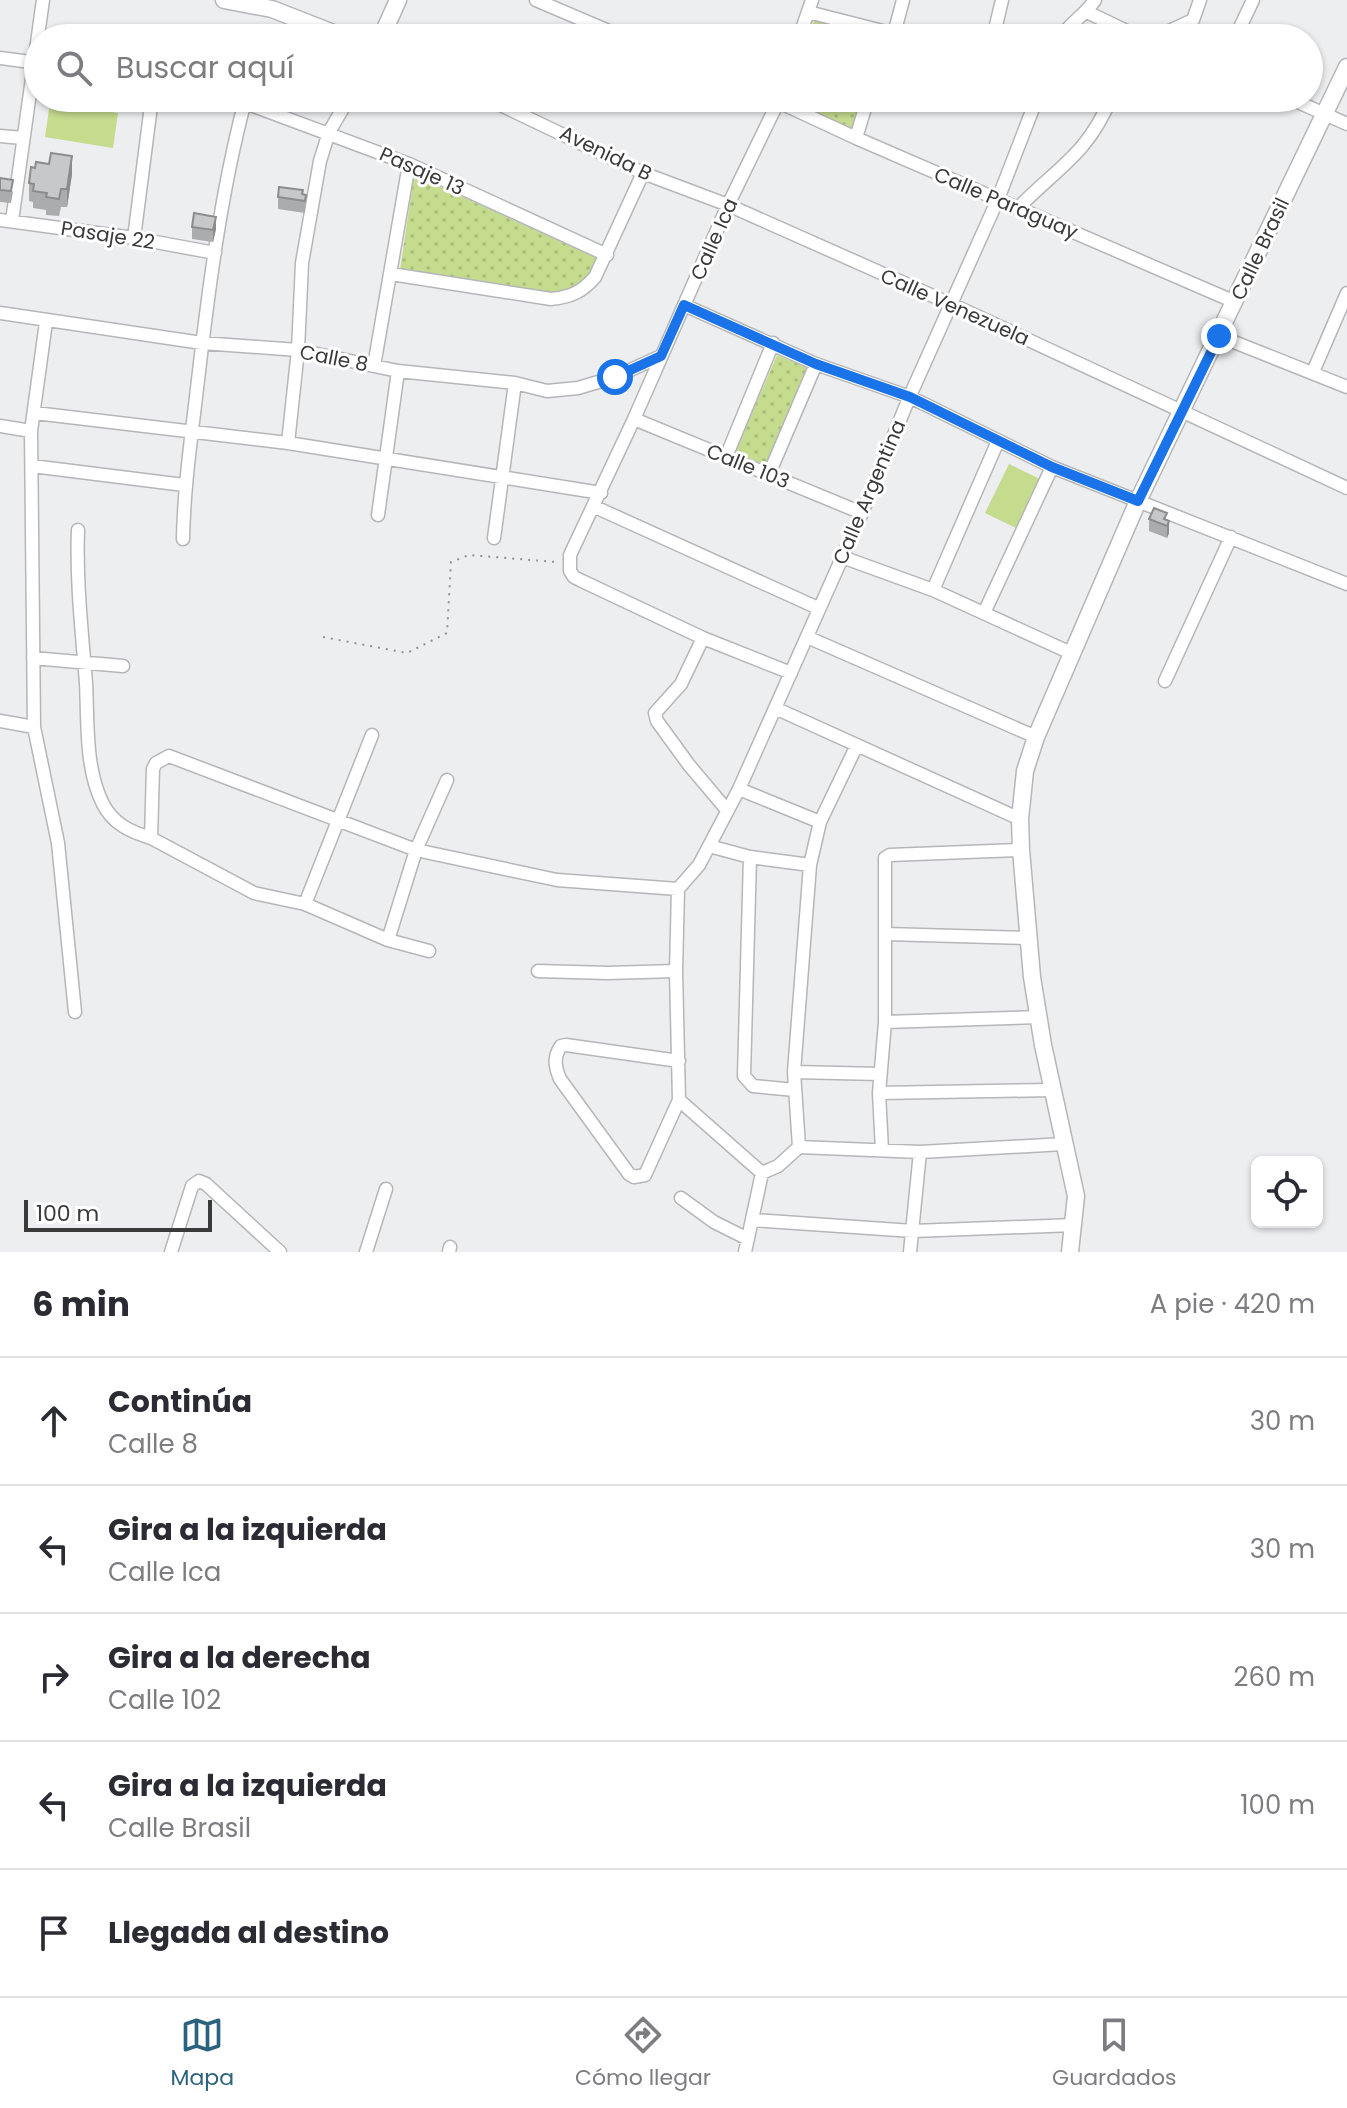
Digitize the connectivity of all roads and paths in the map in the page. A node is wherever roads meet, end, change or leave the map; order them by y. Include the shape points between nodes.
1 (43, 0) edge
2 (224, 0) edge
3 (398, 0) edge
4 (536, 0) edge
5 (903, 0) edge
6 (1002, 0) edge
7 (1095, 0) edge
8 (1200, 0) edge
9 (1253, 0) edge
10 (274, 4) edge
11 (810, 6) edge
12 (1087, 12) junction
13 (40, 24) edge
14 (316, 24) edge
15 (387, 24) edge
16 (592, 24) edge
17 (858, 24) edge
18 (893, 24) edge
19 (996, 24) edge
20 (1071, 24) edge
21 (1112, 24) edge
22 (1184, 24) edge
23 (1242, 24) edge
24 (0, 58) edge
25 (24, 61) edge
26 (1347, 67) edge
27 (27, 112) edge
28 (150, 112) edge
29 (236, 112) edge
30 (274, 112) edge
31 (341, 112) edge
32 (515, 112) edge
33 (770, 112) edge
34 (803, 112) edge
35 (864, 112) edge
36 (1032, 112) edge
37 (1104, 112) edge
38 (1325, 112) junction
39 (1347, 124) edge
40 (329, 132) junction
41 (0, 136) edge
42 (23, 138) junction
43 (856, 138) junction
44 (409, 164) junction
45 (643, 173) junction
46 (998, 199) junction
47 (728, 205) junction
48 (1018, 208) junction
49 (6, 220) edge
50 (134, 238) junction
51 (215, 253) junction
52 (607, 255) junction
53 (391, 274) junction
54 (1347, 293) edge
55 (1235, 302) junction
56 (951, 304) junction
57 (684, 305) junction
58 (0, 313) edge
59 (46, 322) junction
60 (1219, 336) junction
61 (202, 343) junction
62 (773, 343) junction
63 (298, 350) junction
64 (661, 356) junction
65 (816, 364) junction
66 (374, 366) junction
67 (398, 371) junction
68 (1313, 372) junction
69 (515, 383) junction
70 (1347, 387) edge
71 (910, 397) junction
72 (1181, 411) junction
73 (35, 413) junction
74 (634, 419) junction
75 (0, 426) edge
76 (31, 431) junction
77 (192, 433) junction
78 (998, 441) junction
79 (288, 443) junction
80 (726, 457) junction
81 (386, 459) junction
82 (32, 466) junction
83 (1052, 467) junction
84 (769, 474) junction
85 (503, 476) junction
86 (184, 485) junction
87 (1347, 488) edge
88 (601, 493) junction
89 (1138, 501) junction
90 (595, 507) junction
91 (862, 513) junction
92 (378, 515) dead end
93 (78, 530) dead end
94 (1231, 537) junction
95 (494, 538) dead end
96 (183, 539) dead end
97 (842, 557) junction
98 (570, 560) junction
99 (1347, 584) edge
100 (933, 590) junction
101 (818, 608) junction
102 (984, 613) junction
103 (323, 637) dead end
104 (807, 637) junction
105 (703, 638) junction
106 (1071, 653) junction
107 (33, 658) junction
108 (84, 663) junction
109 (123, 666) dead end
110 (791, 673) junction
111 (1165, 681) dead end
112 (775, 708) junction
113 (0, 721) edge
114 (34, 727) junction
115 (372, 735) dead end
116 (1036, 737) junction
117 (857, 745) junction
118 (447, 780) dead end
119 (739, 789) junction
120 (726, 809) junction
121 (1020, 819) junction
122 (338, 820) junction
123 (820, 822) junction
124 (151, 838) junction
125 (709, 846) junction
126 (416, 850) junction
127 (1021, 850) junction
128 (750, 857) junction
129 (810, 865) junction
130 (678, 889) junction
131 (305, 904) junction
132 (886, 934) junction
133 (1029, 938) junction
134 (388, 940) junction
135 (429, 951) dead end
136 (538, 971) dead end
137 (676, 971) junction
138 (75, 1012) dead end
139 (1039, 1017) junction
140 (885, 1022) junction
141 (679, 1061) junction
142 (794, 1072) junction
143 (880, 1074) junction
144 (795, 1090) junction
145 (1052, 1090) junction
146 (879, 1093) junction
147 (679, 1100) junction
148 (1064, 1144) junction
149 (799, 1147) junction
150 (882, 1150) junction
151 (920, 1152) junction
152 (762, 1173) junction
153 (386, 1189) dead end
154 (681, 1198) dead end
155 (753, 1220) junction
156 (1074, 1225) junction
157 (913, 1231) junction
158 (747, 1245) edge
159 (171, 1252) edge
160 (280, 1252) edge
161 (366, 1252) edge
162 (910, 1252) edge
163 (1070, 1252) edge

1 - 13 street
2 - 10 main road
3 - 15 main road
4 - 16 street
5 - 18 street
6 - 19 street
7 - 12 street
8 - 22 street via 1193,20
9 - 23 street
10 - 14 main road
11 - 17 street
12 - 20 street
12 - 21 street
24 - 25 street
26 - 38 main road, Calle Brasil
27 - 42 street
28 - 50 street
29 - 51 street
30 - 40 street, Pasaje 13
31 - 40 street
32 - 45 street, Avenida B
33 - 47 street, Calle Ica
34 - 43 street, Calle Paraguay
35 - 43 street
36 - 46 street, Calle Argentina
37 - 48 street via 1077,154
38 - 39 street
38 - 55 main road, Calle Brasil
40 - 44 street, Pasaje 13
40 - 63 street via 302,263
41 - 42 street
42 - 49 street
43 - 46 street, Calle Paraguay
44 - 52 street, Pasaje 13
44 - 53 street
45 - 47 street, Avenida B
45 - 52 street
46 - 48 street, Calle Paraguay
46 - 56 street, Calle Argentina
47 - 56 street, Calle Venezuela
47 - 57 street, Calle Ica
48 - 55 street, Calle Paraguay
49 - 50 street, Pasaje 22
50 - 51 street, Pasaje 22
51 - 61 street
52 - 53 street via 586,288 551,299
53 - 66 street
54 - 68 street
55 - 60 main road, Calle Brasil
56 - 71 street, Calle Argentina
56 - 72 street, Calle Venezuela
57 - 62 street
57 - 64 street, Calle Ica
58 - 59 street, Calle 8
59 - 61 street, Calle 8
59 - 73 street
60 - 68 street
60 - 72 main road, Calle Brasil
61 - 63 street, Calle 8
61 - 77 street
62 - 65 street
62 - 80 street
63 - 66 street, Calle 8
63 - 79 street
64 - 69 street, Calle 8 via 578,388 547,391
64 - 74 street, Calle Ica
65 - 71 street
65 - 84 street
66 - 67 street, Calle 8
67 - 69 street, Calle 8
67 - 81 street
68 - 70 street
69 - 85 street
71 - 78 street
71 - 91 street, Calle Argentina
72 - 87 street, Calle Venezuela
72 - 89 main road, Calle Brasil
73 - 76 street
73 - 77 street
74 - 80 street, Calle 103
74 - 88 street, Calle Ica
75 - 76 street
76 - 82 street
77 - 79 street
77 - 86 street
78 - 83 street
78 - 100 street
79 - 81 street
80 - 84 street, Calle 103
81 - 85 street
81 - 92 street
82 - 86 street
82 - 107 street
83 - 89 street
83 - 102 street
84 - 91 street, Calle 103
85 - 88 street
85 - 95 street
86 - 96 street
88 - 90 street, Calle Ica
89 - 94 street
89 - 106 main road, Calle Brasil
90 - 98 street, Calle Ica
90 - 101 street
91 - 97 street, Calle Argentina
93 - 108 street
94 - 99 street
94 - 111 street
97 - 100 street
97 - 101 street, Calle Argentina
98 - 103 path via 469,555 451,562 447,633 407,653
98 - 105 street via 574,577
100 - 102 street
101 - 104 street, Calle Argentina
102 - 106 street
104 - 110 street, Calle Argentina
104 - 116 street
105 - 110 street
105 - 120 street via 681,684 655,713
106 - 116 main road, Calle Brasil
107 - 108 street
107 - 114 street
108 - 109 street
108 - 124 street via 98,792 117,823
110 - 112 street, Calle Argentina
112 - 117 street
112 - 119 street, Calle Argentina
113 - 114 street
114 - 138 street via 58,843
115 - 122 street
116 - 121 main road, Calle Brasil via 1025,771
117 - 121 street
117 - 123 street
118 - 126 street
119 - 120 street, Calle Argentina
119 - 123 street
120 - 125 street, Calle Argentina
121 - 127 main road, Calle Brasil
122 - 124 street via 169,756 153,769
122 - 126 street
122 - 131 street
123 - 129 street
124 - 131 street via 254,893
125 - 128 street
125 - 130 street, Calle Argentina
126 - 130 street via 557,880
126 - 134 street
127 - 132 street via 890,855 884,863
127 - 133 main road, Calle Brasil
128 - 129 street
128 - 144 street via 744,1076 753,1086
129 - 142 street
130 - 137 street
131 - 134 street
132 - 133 street
132 - 140 street
133 - 139 main road, Calle Brasil
134 - 135 street
136 - 137 street
137 - 141 street
139 - 140 street
139 - 145 main road, Calle Brasil
140 - 143 street
141 - 147 street
141 - 147 street via 566,1045 555,1060 560,1079 634,1177 645,1175
142 - 143 street
142 - 144 street
143 - 146 street
144 - 149 street
145 - 146 street
145 - 148 main road, Calle Brasil
146 - 150 street
147 - 152 street
148 - 151 street
148 - 156 main road, Calle Brasil via 1076,1196
149 - 150 street
149 - 152 street
150 - 151 street
151 - 157 street
152 - 155 street
153 - 161 street
154 - 158 street
155 - 157 street
155 - 158 street
156 - 157 street
156 - 163 main road, Calle Brasil
157 - 162 street
159 - 160 street via 192,1186 199,1181

